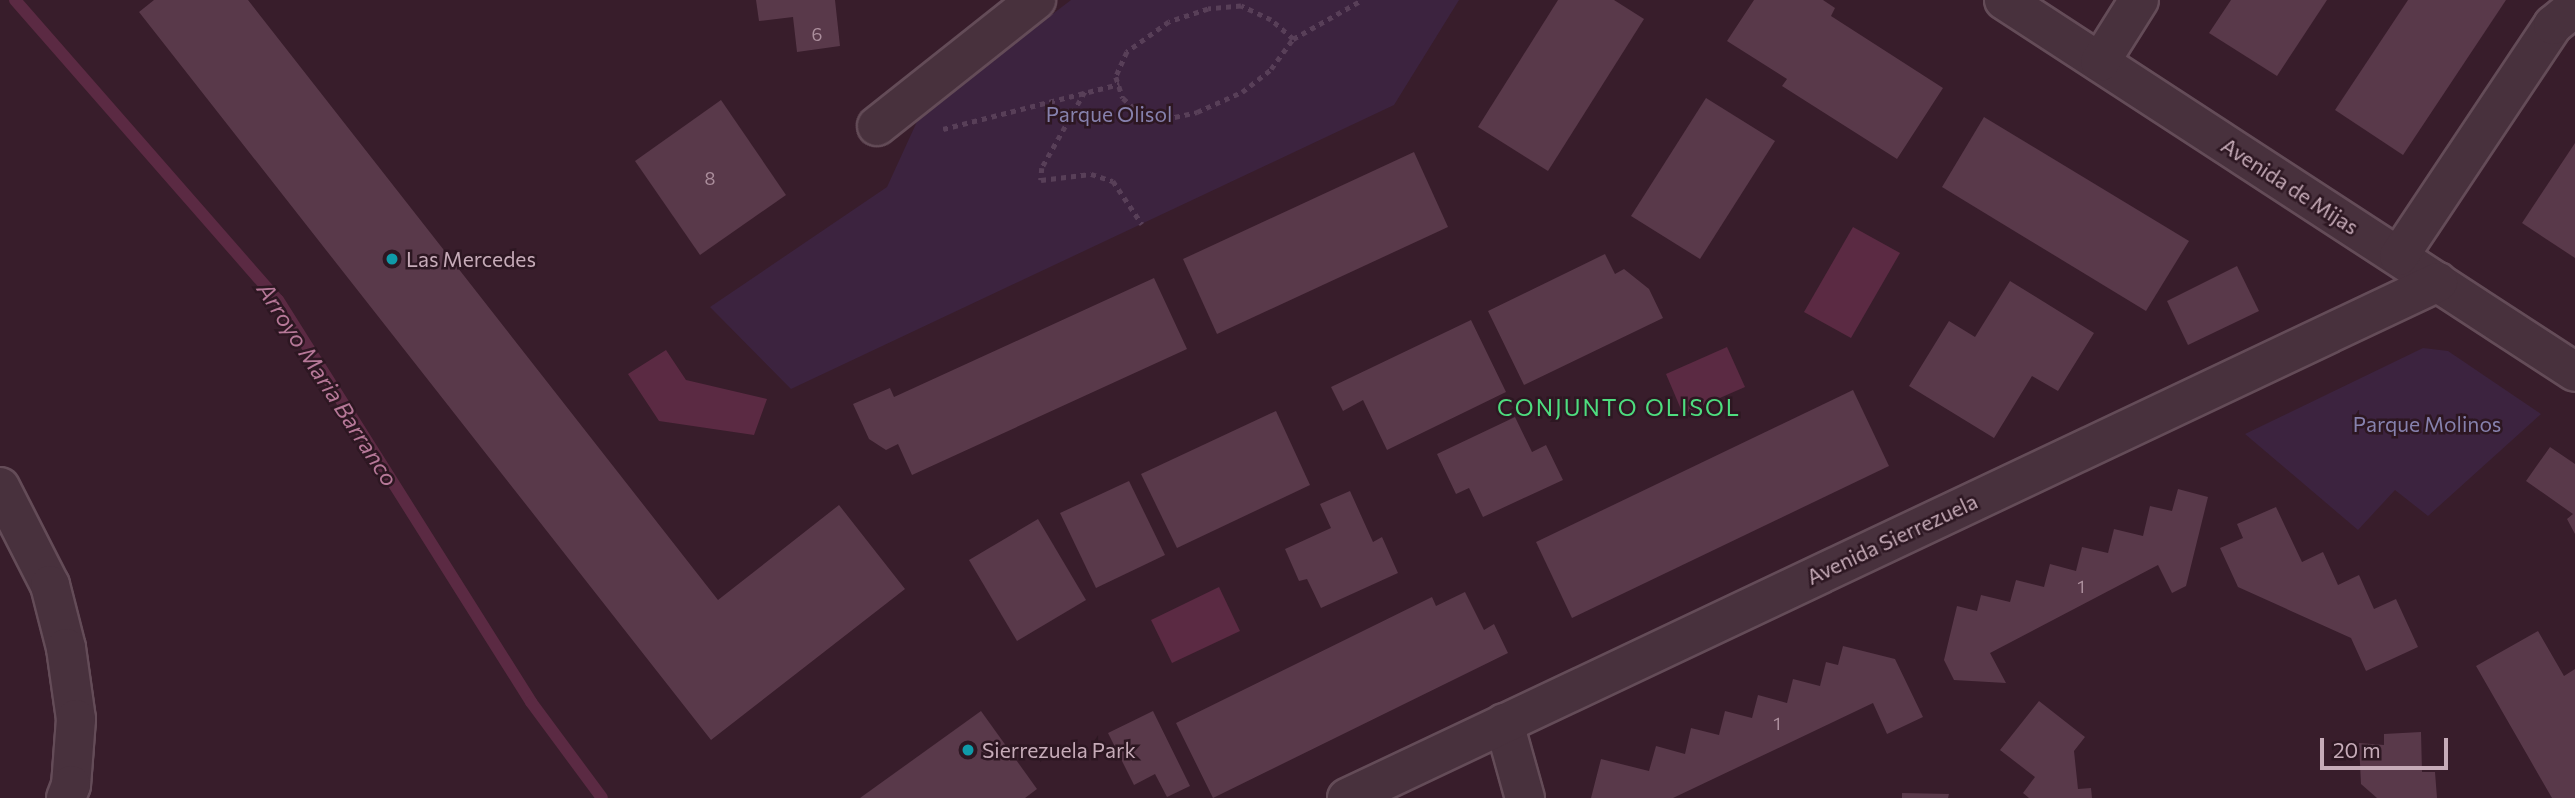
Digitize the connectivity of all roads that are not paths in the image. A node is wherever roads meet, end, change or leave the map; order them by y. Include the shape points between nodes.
1 (1036, 0) edge
2 (2004, 0) edge
3 (2138, 0) edge
4 (2575, 7) edge
5 (2100, 62) junction
6 (877, 127) dead end
7 (2399, 256) junction
8 (2438, 282) junction
9 (2575, 372) edge
10 (0, 487) edge
11 (1503, 723) junction
12 (66, 798) edge
13 (1347, 798) edge
14 (1525, 798) edge

1 - 6 street
2 - 5 street, Avenida de Mijas
3 - 5 street
4 - 7 street via 2553,26
5 - 7 street, Avenida de Mijas
7 - 8 street, Avenida de Mijas
8 - 9 street, Avenida de Mijas
8 - 11 street, Avenida Sierrezuela
10 - 12 street via 50,585 66,648 75,719
11 - 13 street, Avenida Sierrezuela
11 - 14 street

